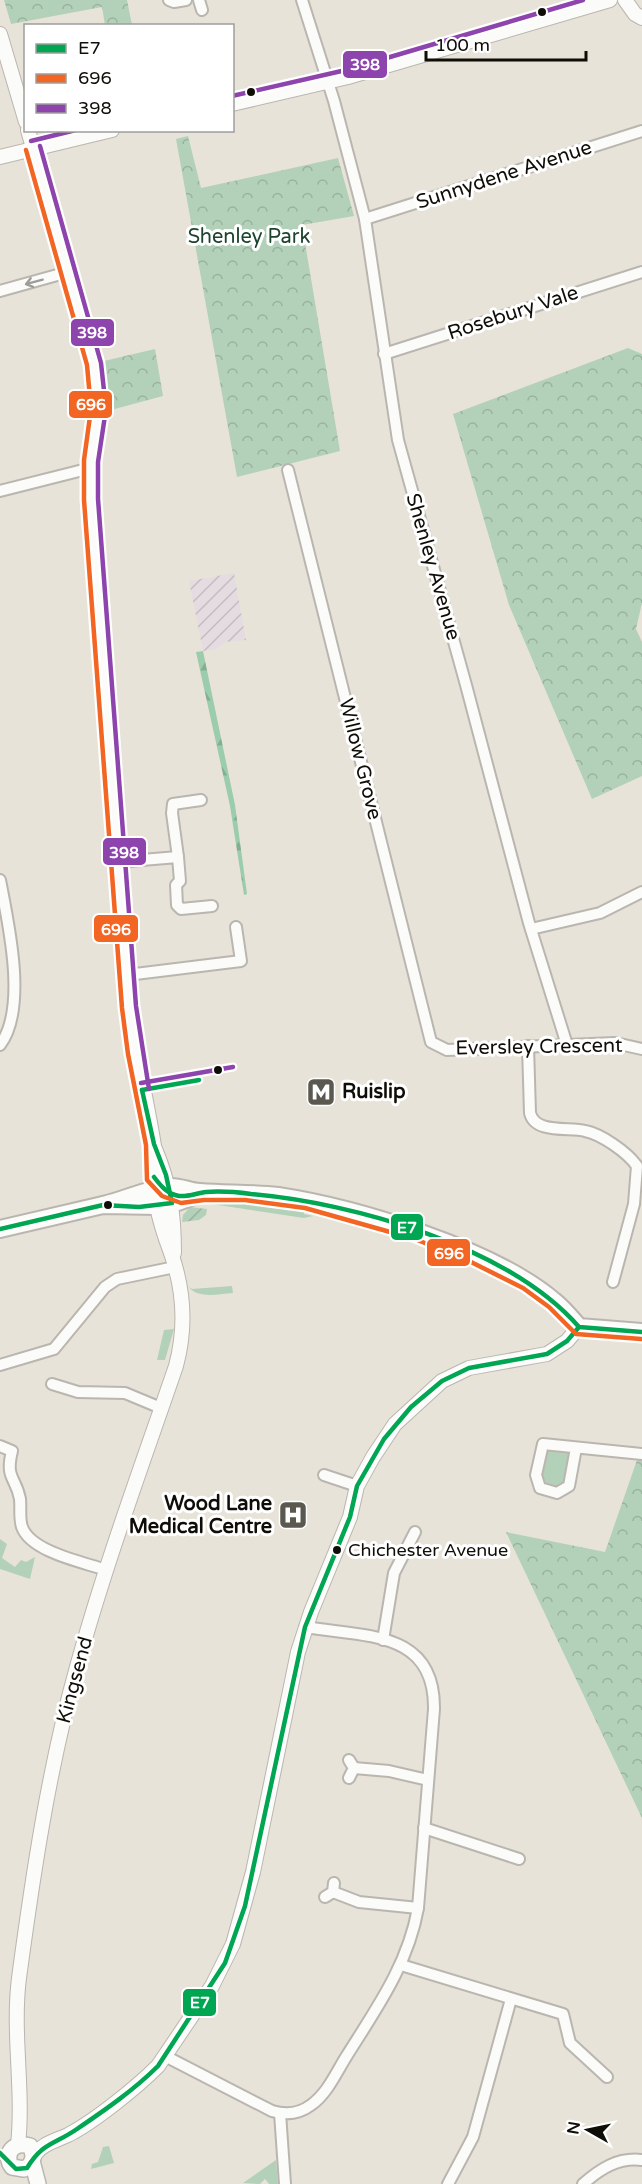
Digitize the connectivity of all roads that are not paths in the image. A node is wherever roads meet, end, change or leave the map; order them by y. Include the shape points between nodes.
1 (169, 0) edge
2 (186, 0) edge
3 (302, 0) edge
4 (610, 0) edge
5 (625, 0) edge
6 (642, 18) edge
7 (0, 34) edge
8 (328, 82) junction
9 (234, 104) edge
10 (24, 115) edge
11 (642, 131) edge
12 (29, 132) edge
13 (103, 132) edge
14 (33, 148) junction
15 (0, 157) edge
16 (366, 219) junction
17 (68, 272) junction
18 (642, 272) edge
19 (0, 291) edge
20 (384, 354) junction
21 (91, 468) junction
22 (288, 470) dead end
23 (0, 491) edge
24 (201, 800) dead end
25 (178, 857) junction
26 (117, 862) junction
27 (0, 880) edge
28 (642, 892) edge
29 (212, 906) dead end
30 (236, 927) dead end
31 (531, 929) junction
32 (127, 975) junction
33 (0, 1045) edge
34 (567, 1045) junction
35 (435, 1046) joint
36 (528, 1046) junction
37 (642, 1049) edge
38 (161, 1195) junction
39 (0, 1229) edge
40 (175, 1267) junction
41 (613, 1282) dead end
42 (579, 1327) junction
43 (642, 1332) edge
44 (0, 1365) edge
45 (52, 1384) dead end
46 (161, 1408) junction
47 (0, 1446) edge
48 (576, 1448) junction
49 (642, 1454) edge
50 (324, 1476) dead end
51 (357, 1486) junction
52 (415, 1532) dead end
53 (106, 1570) junction
54 (306, 1627) junction
55 (383, 1640) junction
56 (351, 1769) dead end
57 (428, 1780) junction
58 (424, 1828) junction
59 (519, 1859) dead end
60 (331, 1891) dead end
61 (418, 1908) junction
62 (401, 1965) junction
63 (511, 1999) junction
64 (165, 2056) junction
65 (607, 2077) dead end
66 (280, 2113) junction
67 (22, 2149) edge
68 (642, 2160) edge
69 (7, 2161) edge
70 (25, 2184) edge
71 (38, 2184) edge
72 (285, 2184) edge
73 (448, 2184) edge
74 (583, 2184) edge

1 - 2 street
3 - 8 street, Shenley Avenue
4 - 8 street
5 - 6 street
7 - 10 street
8 - 9 street
8 - 16 street, Shenley Avenue
11 - 16 street, Sunnydene Avenue
12 - 14 street, Kingsend
13 - 14 street
14 - 15 street
14 - 17 street, Kingsend
16 - 20 street, Shenley Avenue
17 -> 19 street
17 - 21 street, Kingsend via 98,390 99,417
18 - 20 street, Rosebury Vale
20 - 31 street, Shenley Avenue via 398,440
21 - 23 street
21 - 26 street, Kingsend
22 - 35 street, Willow Grove via 428,1036
24 - 25 street via 173,804
25 - 26 street
25 - 29 street via 177,904 181,909
26 - 32 street, Kingsend
27 - 33 street via 14,978 12,1014
28 - 31 street via 600,913
30 - 32 street via 241,961
31 - 34 street, Shenley Avenue
32 - 38 street, Kingsend via 135,1052
34 - 36 street, Eversley Crescent
34 - 37 street, Eversley Crescent via 624,1043
35 - 36 street, Eversley Crescent via 447,1050
36 - 41 street via 533,1122 596,1135 636,1166 637,1192
38 - 39 main road
38 - 40 street, Kingsend via 163,1235
38 - 42 main road via 246,1193 307,1201 399,1226 456,1247 527,1282 554,1301
40 - 44 street via 117,1279 105,1287 54,1349
40 - 46 street, Kingsend via 183,1330
42 - 43 main road
42 - 51 street via 547,1354 469,1368 442,1381 395,1424
45 - 46 street via 78,1392 125,1393
46 - 53 street, Kingsend
47 - 53 street via 12,1451 9,1472 20,1499 21,1525 28,1539 40,1547
48 - 48 street via 543,1444 536,1480 543,1491 557,1493 569,1486
48 - 49 street
50 - 51 street
51 - 54 street via 350,1517
52 - 55 street via 394,1573
53 - 67 street, Kingsend via 67,1708 27,1922 17,2011
54 - 55 street
54 - 64 street via 240,1925 216,1978
55 - 57 street via 409,1649 430,1673 434,1709
56 - 57 street via 389,1771
57 - 58 street
58 - 59 street
58 - 61 street
60 - 61 street via 359,1902
61 - 62 street
62 - 63 street
62 - 66 street via 321,2097 306,2109
63 - 65 street via 566,2010 570,2043
63 - 73 street via 473,2137
64 - 66 street
64 - 67 street via 146,2078 63,2137 41,2147
66 - 72 street
67 - 69 main road via 9,2151
67 - 69 main road via 24,2169
67 - 71 main road
68 - 74 street via 612,2164
69 - 70 main road

